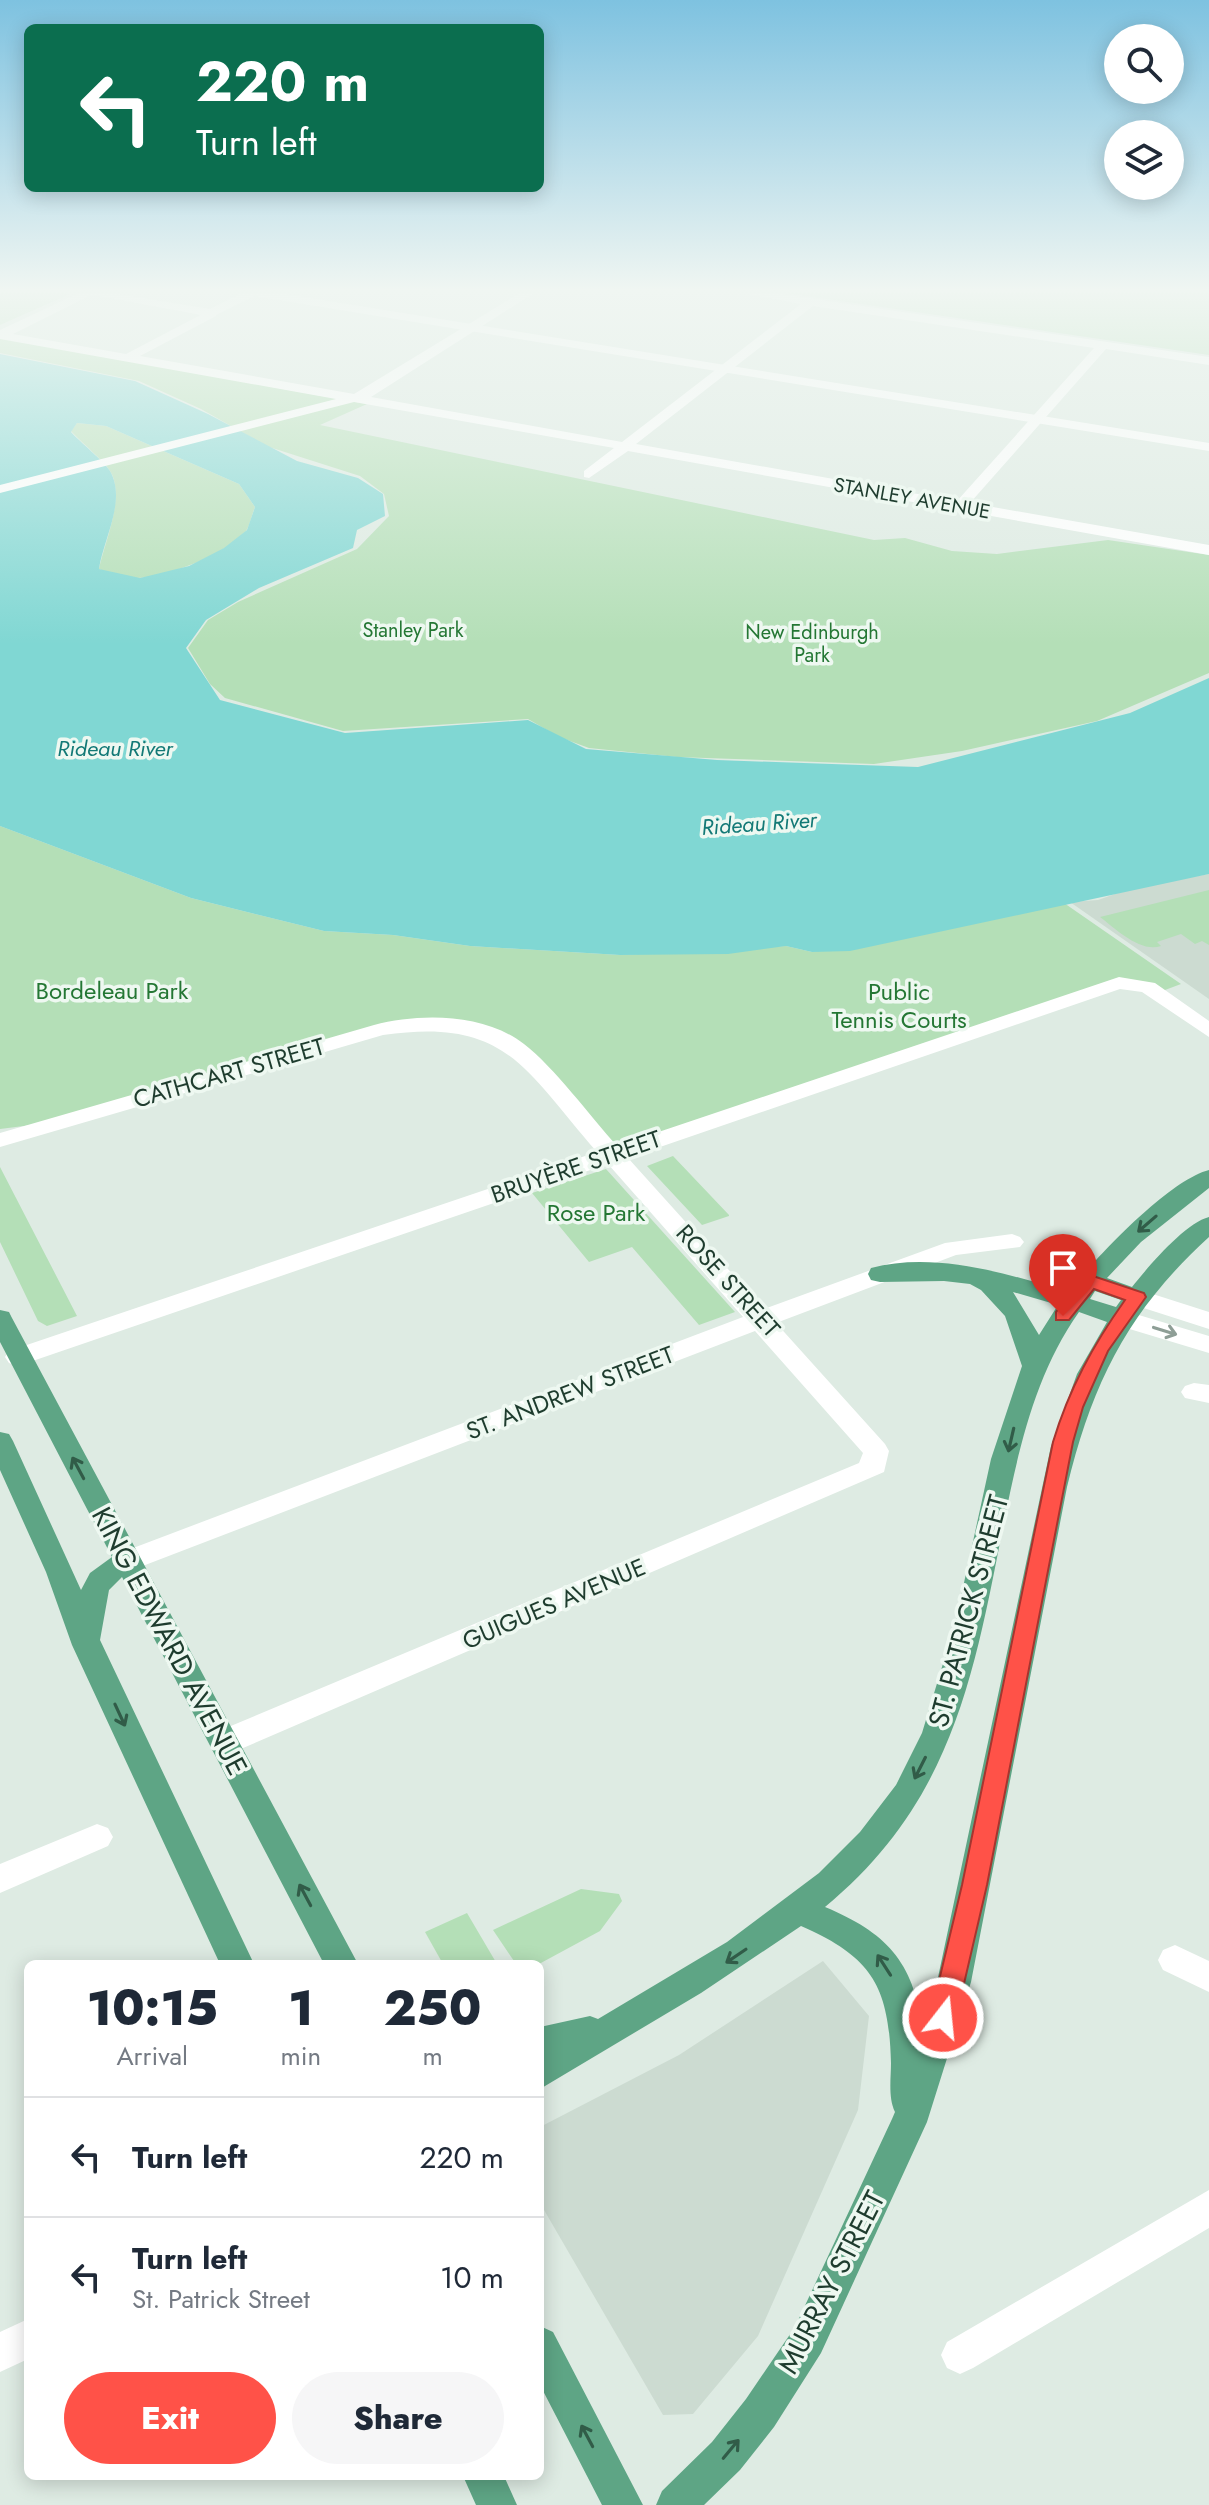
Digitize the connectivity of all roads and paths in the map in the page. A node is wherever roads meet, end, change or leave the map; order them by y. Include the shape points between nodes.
1 (311, 410) edge
2 (422, 410) edge
3 (673, 410) edge
4 (977, 410) edge
5 (1048, 410) edge
6 (1039, 420) junction
7 (627, 447) junction
8 (1209, 447) edge
9 (589, 474) dead end
10 (0, 489) edge
11 (959, 507) junction
12 (1209, 550) edge
13 (460, 1025) joint
14 (1209, 1031) edge
15 (0, 1140) edge
16 (614, 1154) junction
17 (1209, 1177) edge
18 (1209, 1224) edge
19 (1012, 1242) dead end
20 (968, 1273) junction
21 (880, 1274) junction
22 (1090, 1281) junction
23 (1073, 1301) junction
24 (1129, 1307) junction
25 (0, 1318) edge
26 (763, 1319) junction
27 (1209, 1321) edge
28 (1209, 1345) edge
29 (18, 1357) junction
30 (1035, 1366) junction
31 (0, 1441) edge
32 (877, 1458) joint
33 (130, 1560) junction
34 (87, 1645) junction
35 (225, 1742) junction
36 (97, 1837) dead end
37 (0, 1879) edge
38 (800, 1911) junction
39 (235, 1960) edge
40 (339, 1960) edge
41 (1175, 1960) dead end
42 (1209, 1977) edge
43 (608, 2027) junction
44 (544, 2042) edge
45 (544, 2070) edge
46 (909, 2122) junction
47 (1209, 2208) edge
48 (24, 2340) edge
49 (0, 2353) edge
50 (544, 2353) edge
51 (960, 2355) dead end
52 (485, 2480) edge
53 (497, 2505) edge
54 (623, 2505) edge
55 (676, 2505) edge

1 - 10 street
2 - 7 street, STANLEY AVENUE
3 - 7 street
4 - 6 street
5 - 6 street
6 - 8 street
6 - 11 street
7 - 9 street
7 - 11 street, STANLEY AVENUE
11 - 12 street, STANLEY AVENUE
13 - 15 street, CATHCART STREET via 381,1029
13 - 16 street, ROSE STREET via 498,1036 518,1049
14 - 16 street, BRUYÈRE STREET via 1148,987 1106,987
16 - 26 street, ROSE STREET
16 - 29 street, BRUYÈRE STREET
17 -> 22 main road, ST. PATRICK STREET via 1144,1226
18 - 24 main road, ST. PATRICK STREET
19 - 21 street, ST. ANDREW STREET via 953,1248
20 - 21 main road
20 - 23 main road
20 - 30 main road via 1015,1309
21 - 26 street, ST. ANDREW STREET
22 - 23 main road, ST. PATRICK STREET
22 - 24 main road
23 - 24 main road
23 - 30 main road, ST. PATRICK STREET
24 - 27 street
24 -> 28 street
24 - 46 main road, ST. PATRICK STREET via 1086,1378 1063,1442 954,1982
25 - 29 main road, KING EDWARD AVENUE
26 - 32 street, ROSE STREET via 873,1444
26 - 33 street, ST. ANDREW STREET
33 -> 29 main road, KING EDWARD AVENUE
30 -> 38 main road, ST. PATRICK STREET via 1013,1428 960,1661 939,1729 892,1816 852,1864
31 - 34 main road
32 - 35 street, GUIGUES AVENUE via 868,1470
33 - 34 main road via 100,1576 90,1598
33 - 35 main road, KING EDWARD AVENUE
34 -> 39 main road
40 -> 35 main road, KING EDWARD AVENUE
36 - 37 street
38 -> 43 main road, ST. PATRICK STREET via 691,1984
46 -> 38 main road via 904,2021 888,1968 863,1942
41 - 42 street
43 - 44 main road
43 - 45 main road, ST. PATRICK STREET
55 -> 46 main road, MURRAY STREET via 726,2456 808,2340
47 - 51 street
48 - 49 street
54 -> 50 main road
52 - 53 main road

